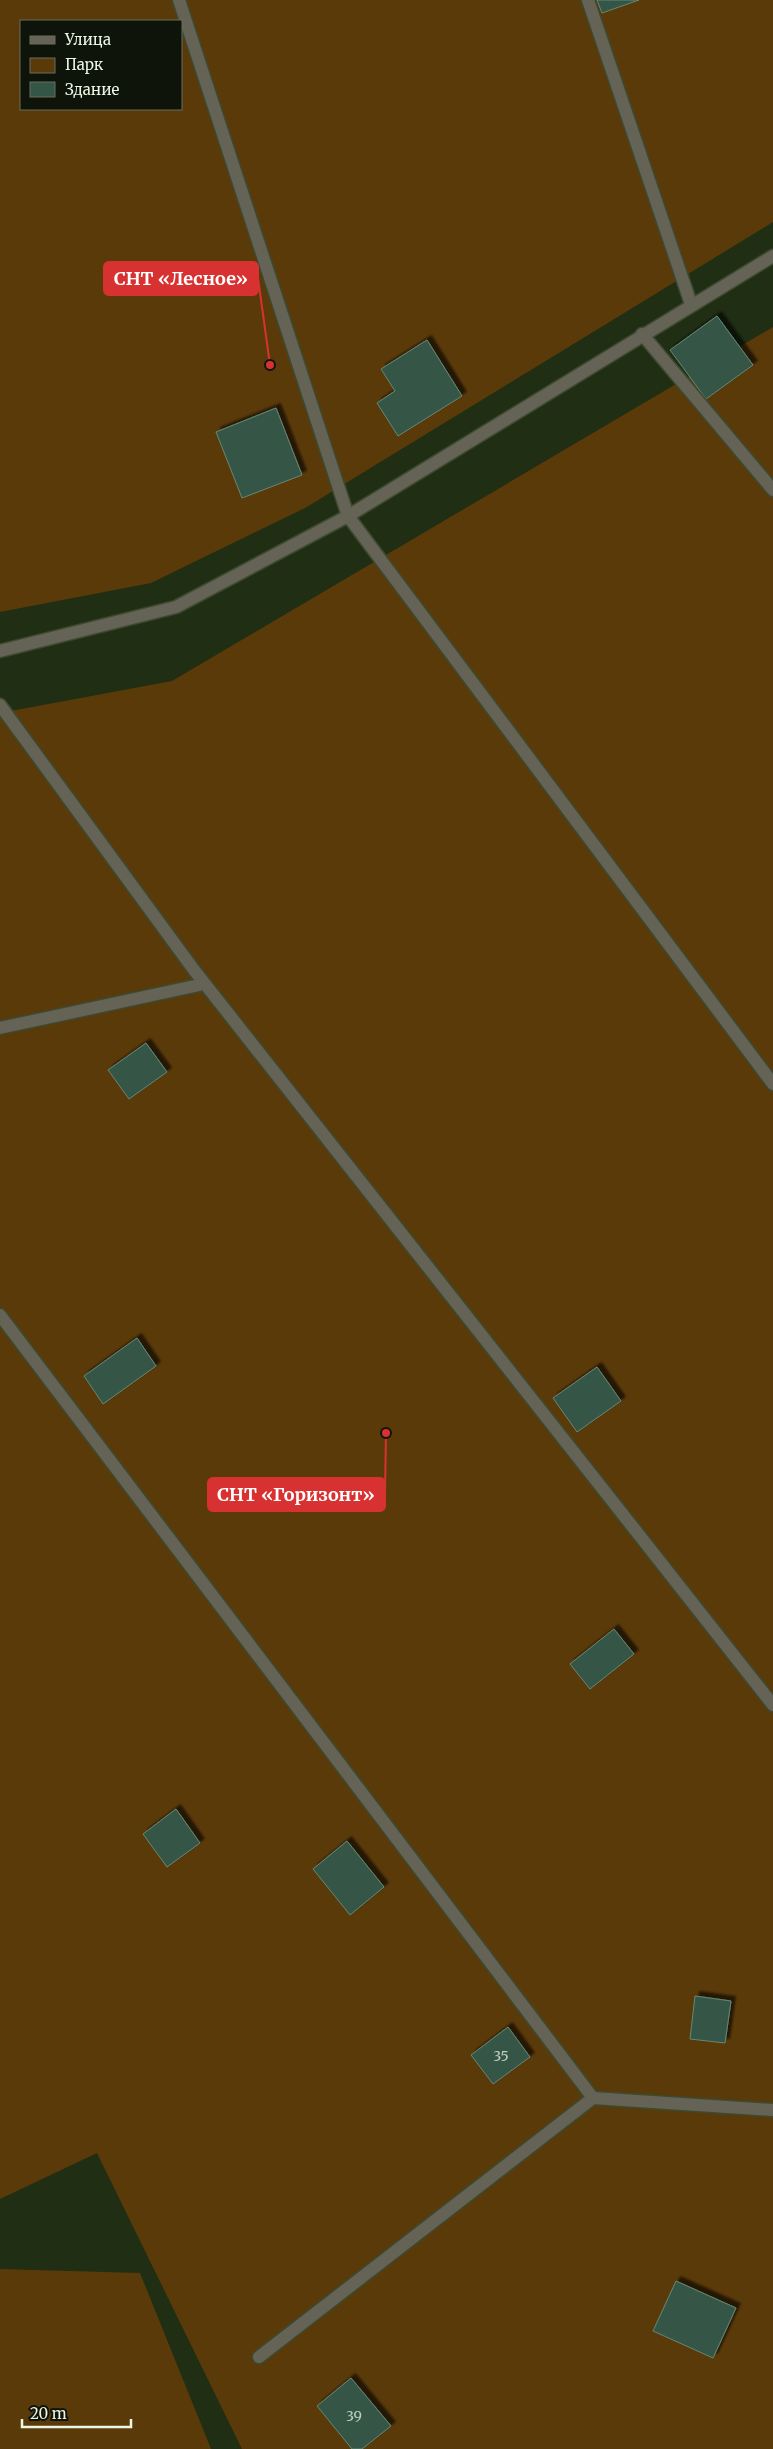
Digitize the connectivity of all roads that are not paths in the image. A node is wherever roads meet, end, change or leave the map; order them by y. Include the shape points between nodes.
1 (179, 0) edge
2 (588, 0) edge
3 (773, 256) edge
4 (692, 304) junction
5 (642, 334) junction
6 (773, 490) edge
7 (348, 516) junction
8 (0, 651) edge
9 (0, 705) edge
10 (204, 984) junction
11 (0, 1028) edge
12 (773, 1084) edge
13 (0, 1315) edge
14 (773, 1705) edge
15 (594, 2098) junction
16 (773, 2110) edge
17 (259, 2357) dead end

1 - 7 street
2 - 4 street
3 - 4 street
4 - 5 street
5 - 6 street
5 - 7 street
7 - 8 street via 176,607
7 - 12 street
9 - 10 street
10 - 11 street
10 - 14 street
13 - 15 street
15 - 16 street
15 - 17 street

